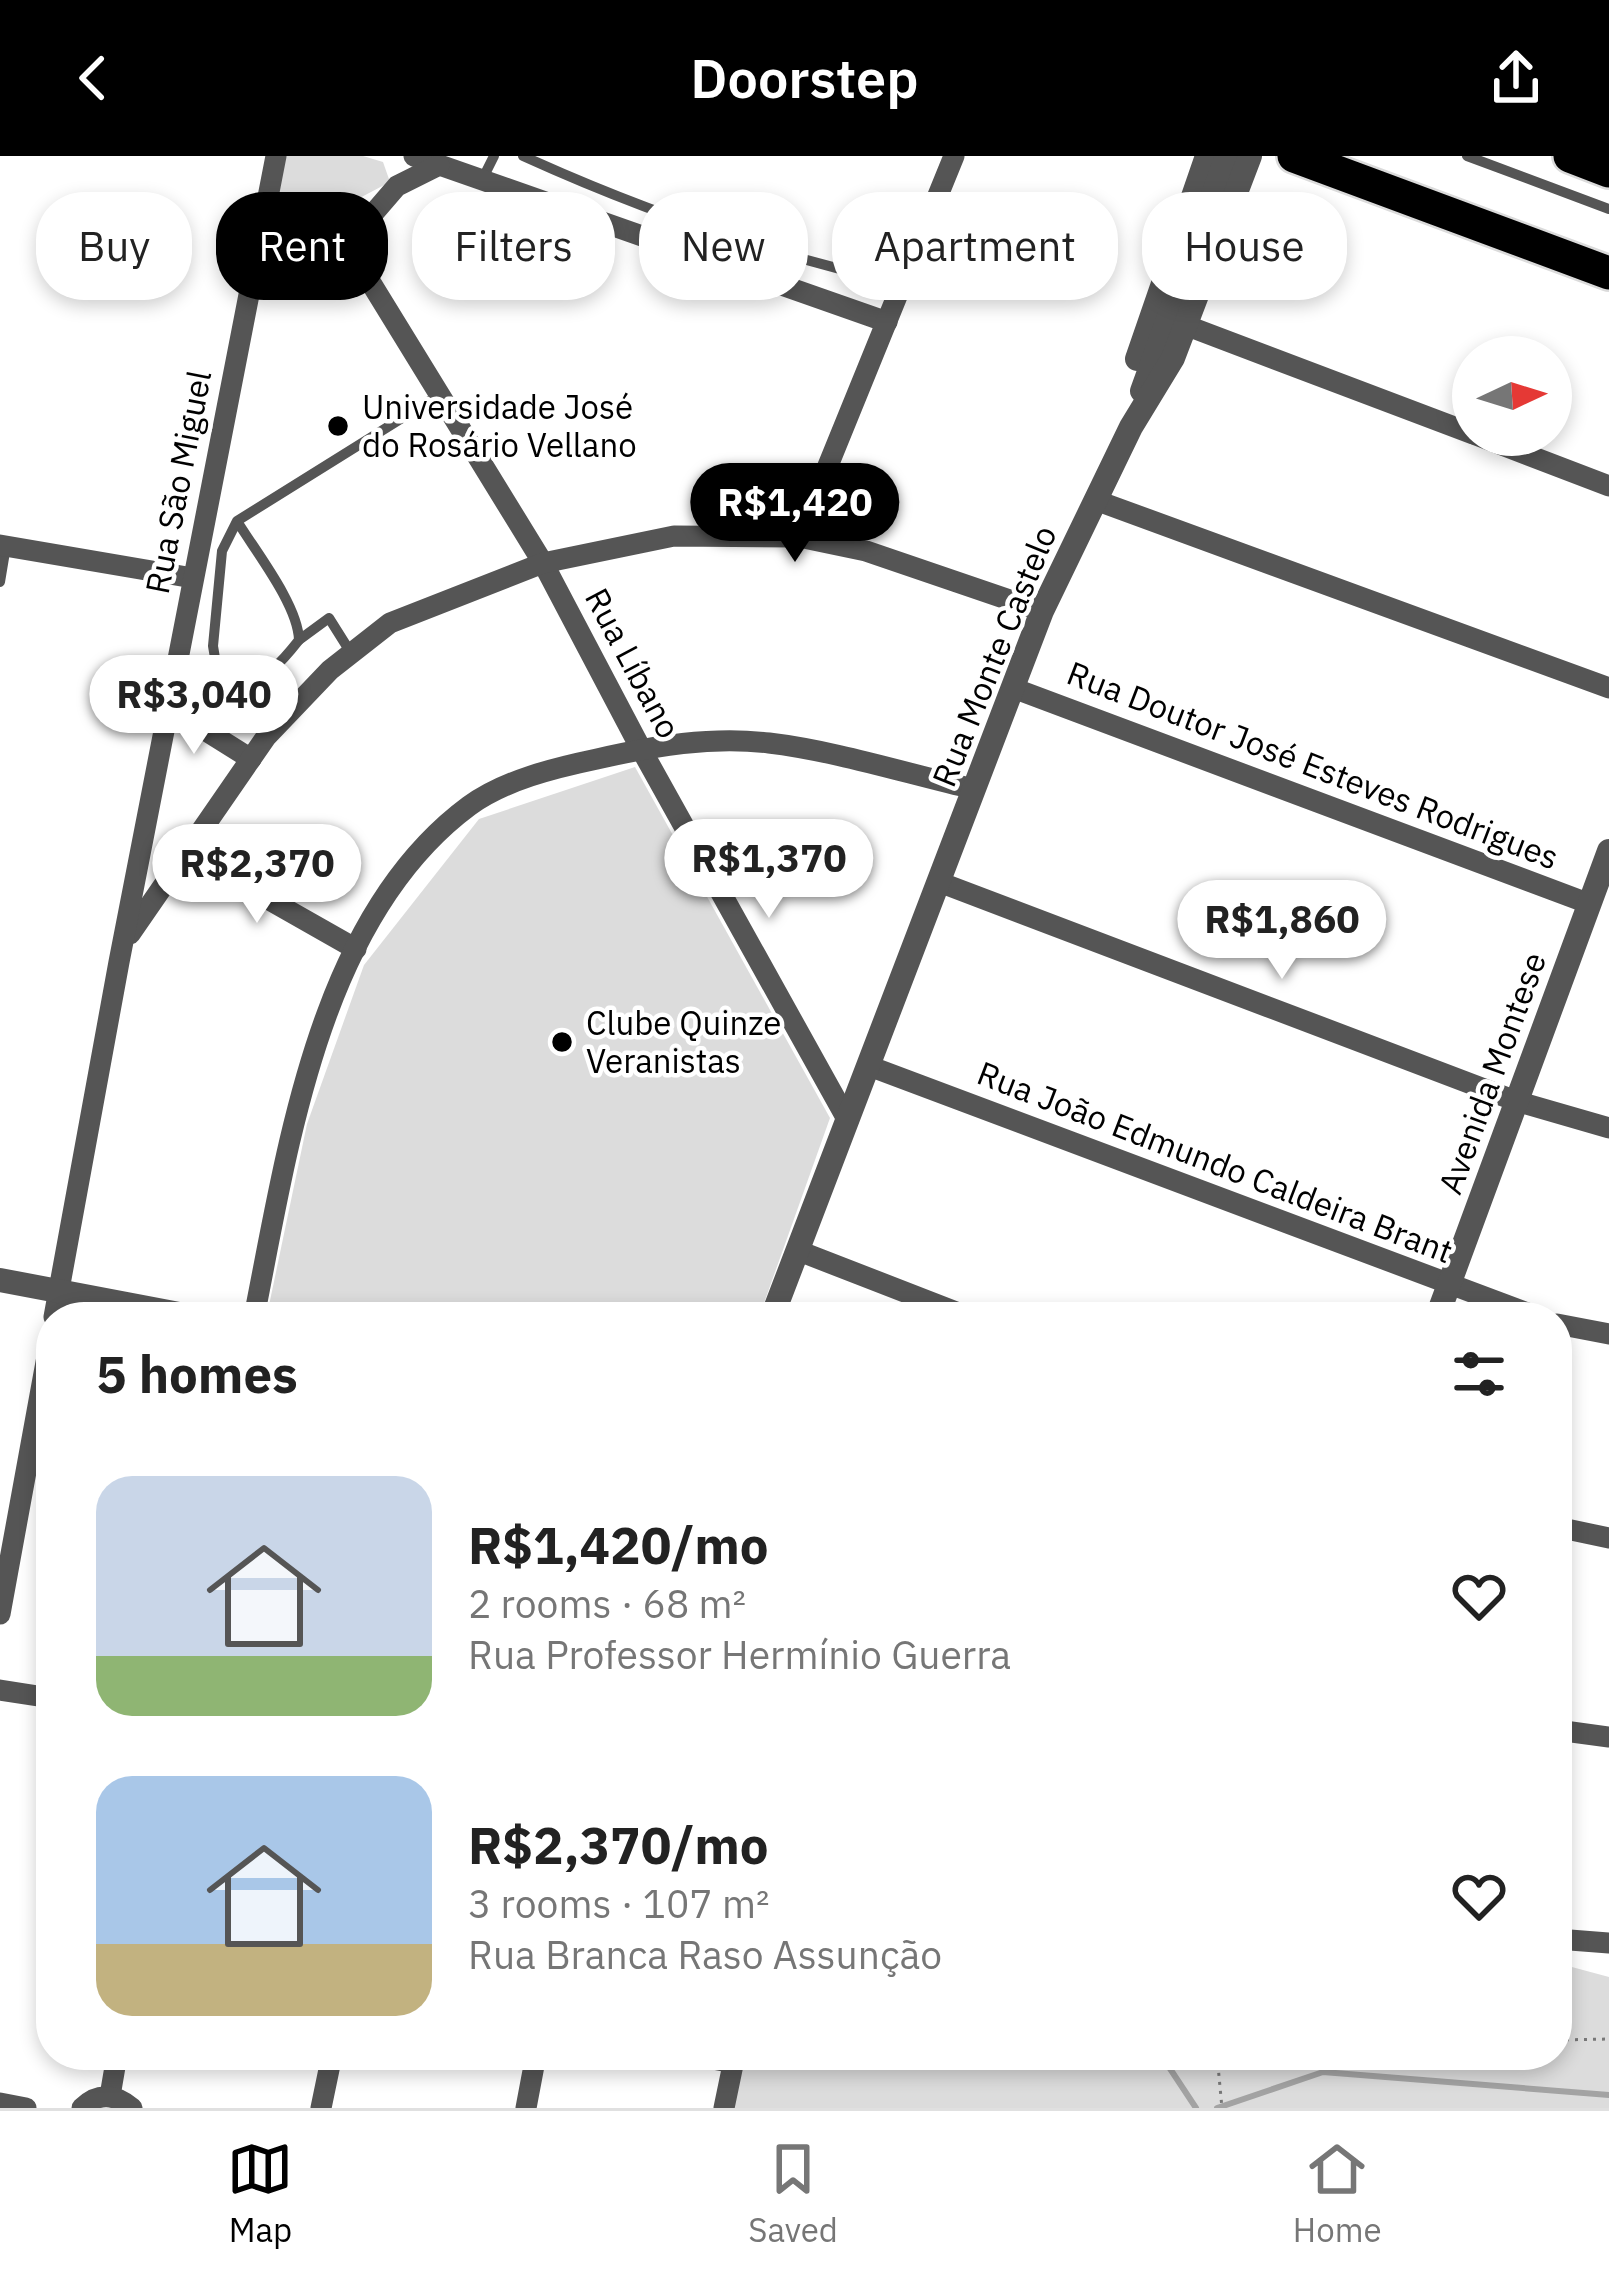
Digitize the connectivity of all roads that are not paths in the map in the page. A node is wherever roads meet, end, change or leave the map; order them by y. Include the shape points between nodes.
1 (276, 156) edge
2 (414, 156) edge
3 (494, 156) edge
4 (523, 156) edge
5 (954, 156) edge
6 (1207, 156) edge
7 (1226, 156) edge
8 (1250, 156) edge
9 (1294, 156) edge
10 (1467, 156) edge
11 (1570, 156) edge
12 (440, 165) junction
13 (1609, 171) edge
14 (482, 180) junction
15 (269, 192) edge
16 (939, 192) edge
17 (388, 197) edge
18 (1609, 209) edge
19 (832, 266) edge
20 (1609, 273) edge
21 (247, 300) edge
22 (381, 300) edge
23 (896, 300) edge
24 (887, 322) junction
25 (1185, 325) junction
26 (440, 395) junction
27 (1131, 427) junction
28 (1452, 427) edge
29 (1530, 456) edge
30 (1609, 486) edge
31 (1095, 500) junction
32 (237, 521) junction
33 (799, 537) junction
34 (3, 546) edge
35 (543, 562) junction
36 (1, 575) edge
37 (193, 578) junction
38 (1042, 611) junction
39 (299, 640) junction
40 (351, 653) junction
41 (1013, 688) junction
42 (1609, 688) edge
43 (168, 707) junction
44 (641, 749) junction
45 (251, 759) junction
46 (974, 789) junction
47 (144, 830) junction
48 (1609, 851) edge
49 (182, 857) junction
50 (939, 882) junction
51 (1590, 904) junction
52 (356, 949) junction
53 (121, 951) junction
54 (869, 1066) junction
55 (1516, 1101) junction
56 (848, 1121) junction
57 (1609, 1128) edge
58 (799, 1251) junction
59 (0, 1280) edge
60 (1449, 1286) junction
61 (52, 1302) edge
62 (57, 1302) edge
63 (257, 1302) edge
64 (778, 1302) edge
65 (931, 1302) edge
66 (1443, 1302) edge
67 (1495, 1302) edge
68 (1572, 1327) edge
69 (1609, 1334) edge
70 (36, 1417) edge
71 (1572, 1530) edge
72 (1609, 1538) edge
73 (0, 1613) edge
74 (0, 1690) edge
75 (36, 1696) edge
76 (1572, 1732) edge
77 (1609, 1737) edge
78 (1572, 1940) edge
79 (1609, 1943) edge
80 (114, 2070) edge
81 (329, 2070) edge
82 (533, 2070) edge
83 (732, 2070) edge
84 (110, 2096) junction
85 (0, 2103) edge
86 (26, 2108) edge
87 (82, 2108) edge
88 (131, 2108) edge
89 (321, 2108) edge
90 (526, 2108) edge
91 (724, 2108) edge

1 - 15 street, Rua São Miguel
2 - 12 street
3 - 14 lane
4 - 19 lane via 680,219
5 - 16 street
6 - 27 street, Rua Monte Castelo via 1139,346
7 - 27 street
8 - 25 street, Rua Monte Castelo
9 - 20 highway
10 - 18 lane
11 - 13 highway
12 - 14 street
12 - 17 street
14 - 24 street
21 - 37 street, Rua São Miguel
22 - 26 street, Rua Líbano
23 - 24 street
24 - 33 street
25 - 27 street, Rua Monte Castelo
25 - 28 street
26 - 32 lane
26 - 35 street, Rua Líbano
27 - 31 street, Rua Monte Castelo
29 - 30 street
31 - 38 street, Rua Monte Castelo
31 - 42 street
32 - 39 lane via 299,627
32 - 39 lane via 222,550 215,658 237,686 258,682
33 - 35 street via 674,536
33 - 38 street via 866,551
34 - 36 lane
34 - 37 street
35 - 40 street via 391,623
35 - 44 street, Rua Líbano
37 - 43 street, Rua São Miguel
38 - 41 street, Rua Monte Castelo
39 - 40 lane via 329,618
40 - 45 street
41 - 46 street, Rua Monte Castelo
41 - 51 street, Rua Doutor José Esteves Rodrigues
43 - 45 street
43 - 47 street, Rua São Miguel
44 - 46 street via 703,740 770,743
44 - 52 street via 544,770 471,805 406,866
44 - 56 street, Rua Líbano
45 - 49 street
46 - 50 street, Rua Monte Castelo
47 - 49 street via 152,846
47 - 53 street, Rua São Miguel
48 - 51 street, Avenida Montese
49 - 52 street
49 - 53 street
50 - 54 street, Rua Monte Castelo
50 - 55 street
51 - 55 street, Avenida Montese
52 - 63 street via 293,1124
53 - 62 street, Rua São Miguel
54 - 56 street, Rua Monte Castelo
54 - 60 street, Rua João Edmundo Caldeira Brant
55 - 57 street
55 - 60 street, Avenida Montese
56 - 58 street, Rua Monte Castelo
58 - 64 street, Rua Monte Castelo
58 - 65 street
59 - 61 street
60 - 66 street, Avenida Montese
60 - 67 street, Rua João Edmundo Caldeira Brant
68 - 69 street
70 - 73 street
71 - 72 street
74 - 75 street
76 - 77 street
78 - 79 street
80 - 84 street
81 - 89 street
82 - 90 street
83 - 91 street
84 - 87 street
84 - 88 street
85 - 86 street

